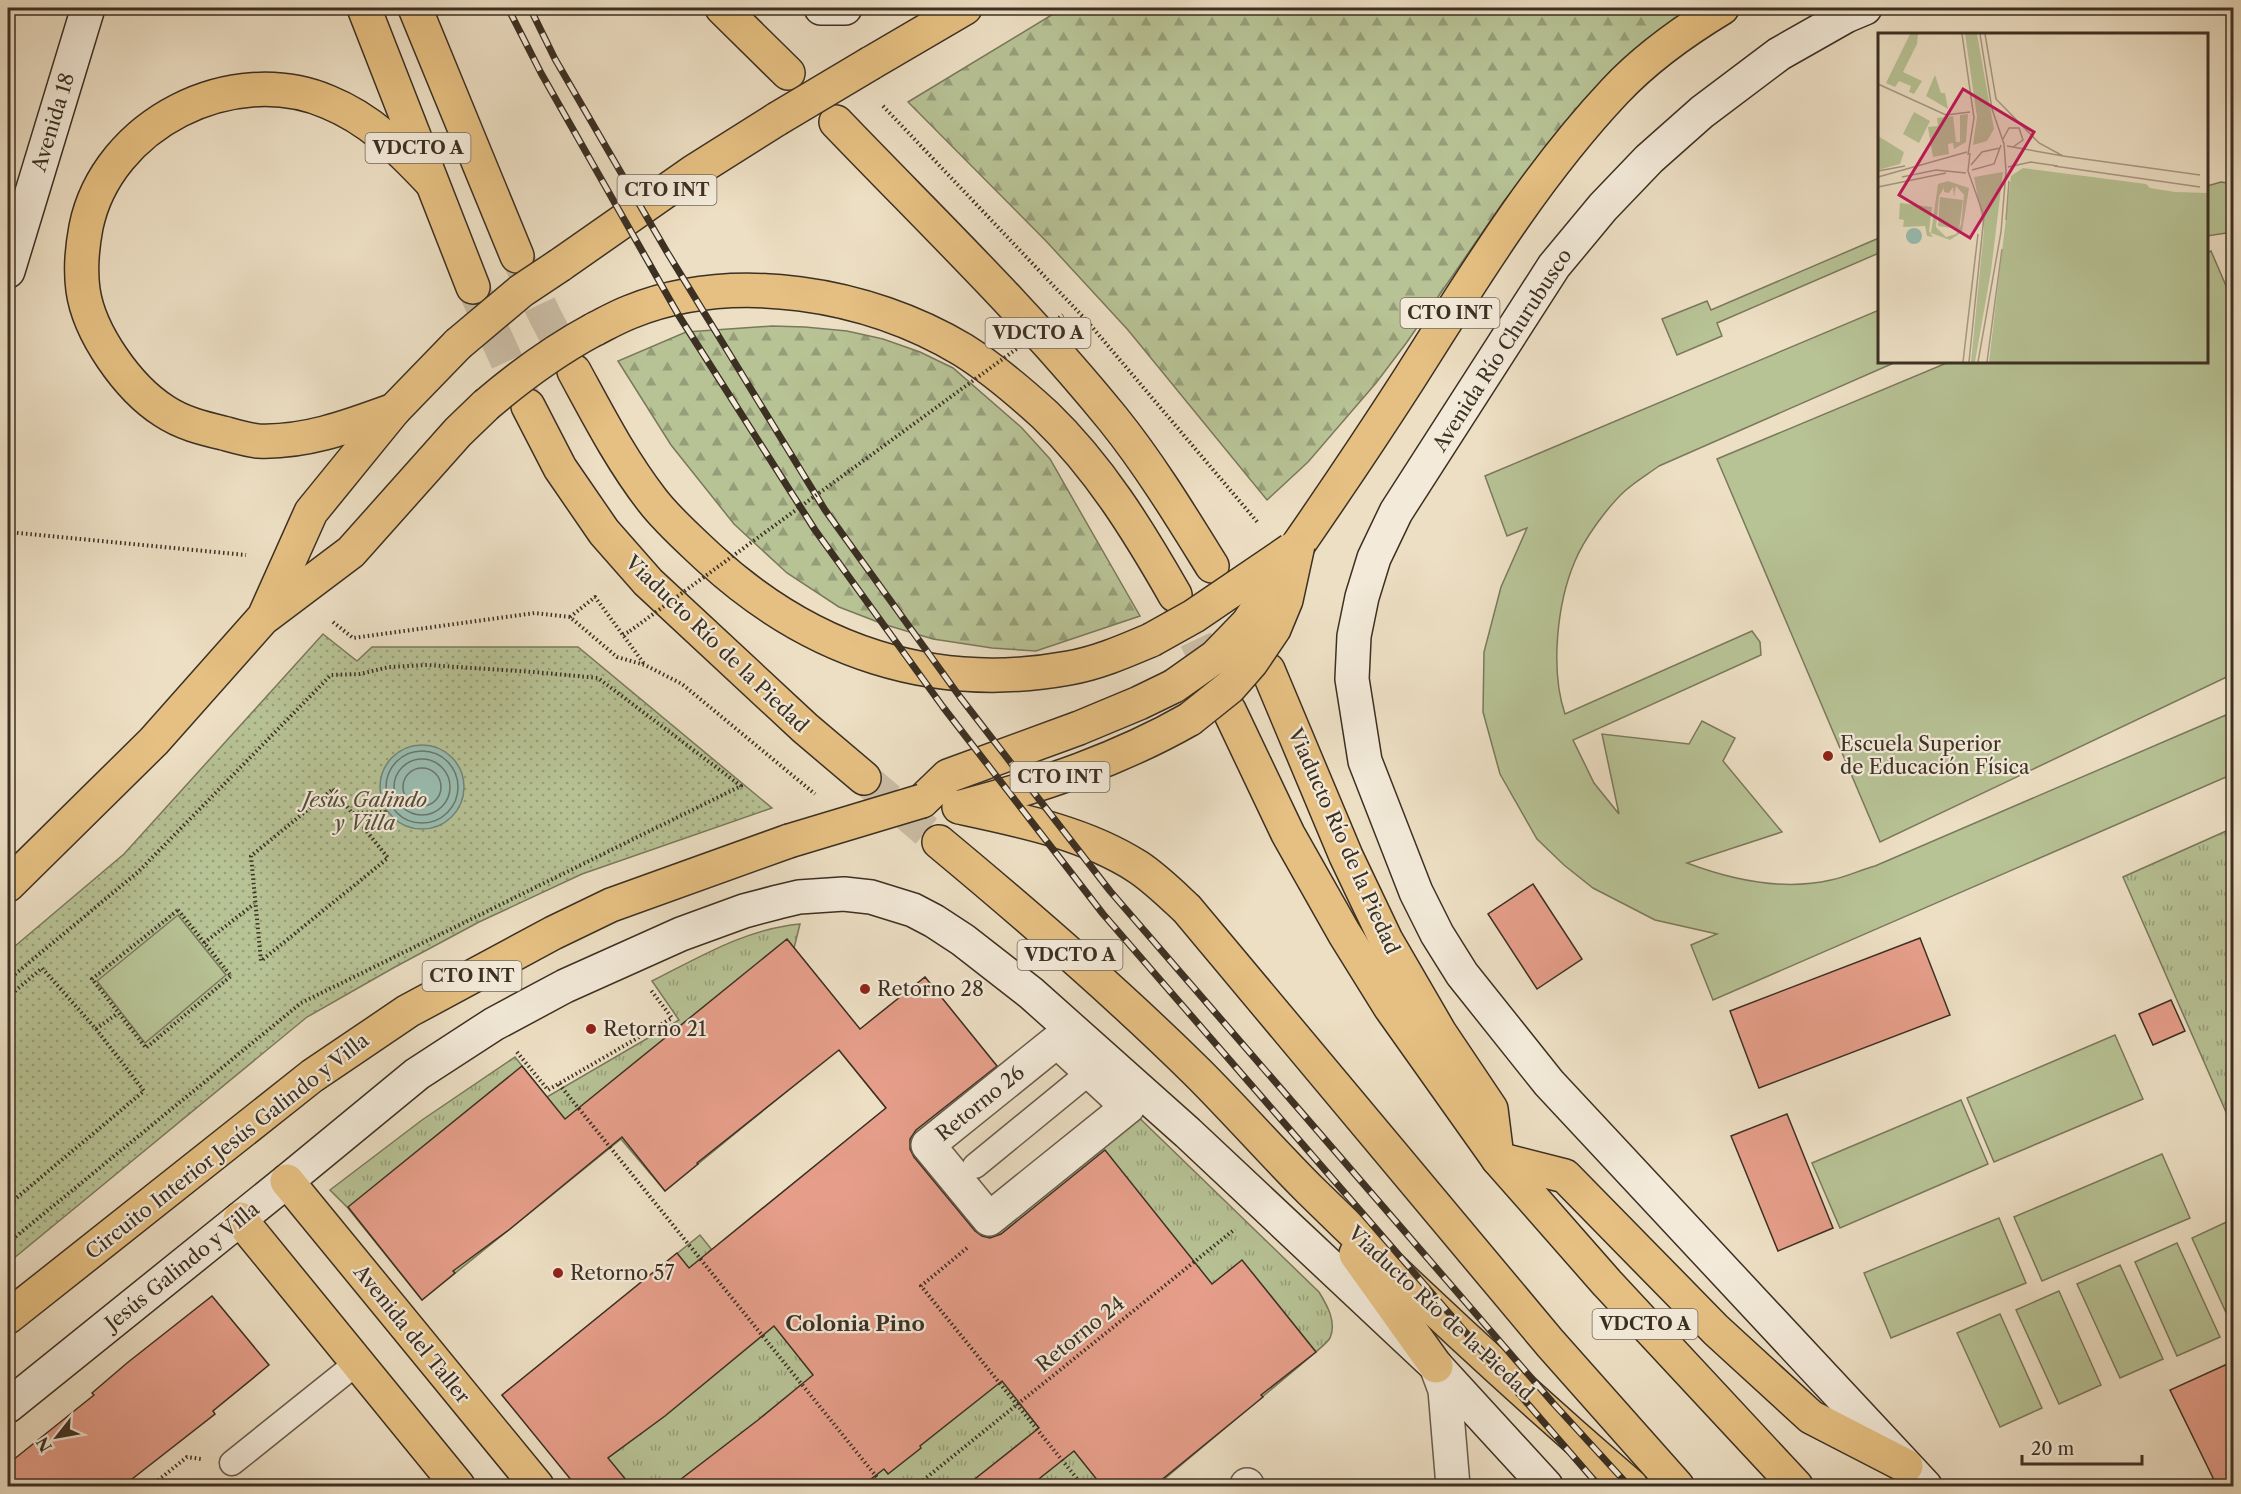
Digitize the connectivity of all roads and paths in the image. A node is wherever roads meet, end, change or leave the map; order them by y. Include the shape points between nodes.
1 (88, 8) edge
2 (364, 8) edge
3 (415, 8) edge
4 (722, 8) edge
5 (821, 8) edge
6 (845, 8) edge
7 (965, 8) edge
8 (1722, 8) edge
9 (1865, 8) edge
10 (788, 73) dead end
11 (836, 122) dead end
12 (431, 182) junction
13 (15, 217) edge
14 (518, 256) tunnel mouth
15 (8, 271) edge
16 (473, 287) tunnel mouth
17 (1063, 315) dead end
18 (574, 371) tunnel mouth
19 (528, 406) tunnel mouth
20 (394, 410) junction
21 (8, 532) edge
22 (1298, 545) junction
23 (246, 555) dead end
24 (1212, 566) dead end
25 (1175, 595) tunnel mouth
26 (570, 616) junction
27 (264, 617) junction
28 (333, 621) dead end
29 (623, 635) junction
30 (645, 665) junction
31 (1268, 670) dead end
32 (1229, 710) tunnel mouth
33 (864, 778) tunnel mouth
34 (815, 794) dead end
35 (922, 801) junction
36 (959, 807) junction
37 (939, 842) tunnel mouth
38 (8, 885) edge
39 (255, 903) junction
40 (204, 943) junction
41 (626, 957) junction
42 (8, 980) edge
43 (8, 997) edge
44 (118, 1013) junction
45 (494, 1024) junction
46 (96, 1029) junction
47 (1098, 1065) junction
48 (559, 1084) junction
49 (1497, 1159) junction
50 (975, 1166) dead end
51 (287, 1182) junction
52 (1309, 1189) junction
53 (8, 1205) edge
54 (1264, 1206) junction
55 (240, 1219) junction
56 (976, 1241) dead end
57 (8, 1243) edge
58 (11, 1316) edge
59 (358, 1362) junction
60 (1436, 1366) junction
61 (1017, 1405) junction
62 (8, 1406) edge
63 (232, 1463) joint
64 (1916, 1476) edge
65 (151, 1486) edge
66 (458, 1486) edge
67 (537, 1486) edge
68 (884, 1486) edge
69 (916, 1486) edge
70 (1083, 1486) edge
71 (1453, 1486) edge
72 (1545, 1486) edge
73 (1631, 1486) edge
74 (1677, 1486) edge
75 (1796, 1486) edge

1 - 13 main road, Avenida 18
2 - 12 main road, VDCTO A
3 - 14 main road
4 - 10 main road
5 - 6 main road
7 - 20 main road, CTO INT, bridge via 693,172 521,291 458,344
8 - 22 main road, CTO INT via 1659,51 1616,90 1566,148 1481,266
9 - 64 main road, Avenida Río Churubusco / CTO INT via 1779,54 1710,106 1649,159 1554,266 1396,512 1374,558 1362,597 1354,636 1352,679 1365,761 1416,892 1462,974 1549,1083
11 - 24 main road, VDCTO A via 1008,300 1114,420 1168,495
12 - 16 main road, VDCTO A
12 - 20 main road via 384,135 357,115 326,101 294,92 260,89 226,93 194,102 165,117 138,138 116,163 98,192 81,258 83,292 94,325 114,360 138,392 195,427 257,441 290,440 327,434
13 - 15 main road, Avenida 18
17 - 29 path, bridge
18 - 22 main road, bridge via 628,468 660,509 724,572 795,622 837,644 888,662 947,674 994,676 1071,668 1107,658 1194,616
19 - 33 main road, Viaducto Río de la Piedad via 566,477 604,532 648,582
20 - 27 main road, CTO INT via 311,512
21 - 23 path
22 - 35 main road, CTO INT, bridge via 1248,623 1215,657 1174,686 1079,728 948,776
22 - 36 main road, CTO INT, bridge via 1286,600 1274,629 1230,687 1190,719 1158,738 1095,764
25 - 27 main road, bridge via 1119,502 1085,459 1045,416 963,350 870,308 798,294 720,291 630,312 559,348 518,377 458,432 351,552
26 - 28 path via 535,612 353,638
26 - 29 path via 595,597
26 - 30 path via 617,657
27 - 38 main road, CTO INT via 154,741
29 - 30 path
30 - 34 path via 682,684
31 - 49 main road, Viaducto Río de la Piedad via 1346,856 1386,940 1440,1033 1491,1109
32 - 49 main road via 1288,834 1344,933 1390,1007
35 - 36 main road, CTO INT
35 - 58 main road, Circuito Interior Jesús Galindo y Villa / CTO INT, bridge via 789,841 611,905 408,1011 312,1076
36 - 74 main road via 1075,837 1111,852 1138,868 1187,909 1550,1343
37 - 52 main road, Viaducto Río de la Piedad / VDCTO A via 1030,918 1197,1072
39 - 39 path via 261,961 388,858 364,828 385,812 352,813 333,789 251,856
39 - 40 path
40 - 44 path via 178,910 109,965 92,979
40 - 44 path via 231,976 146,1048
41 - 45 main road, Jesús Galindo y Villa / CTO INT
41 - 47 main road, Jesús Galindo y Villa / CTO INT via 744,911 778,902 844,894 871,897 913,910 963,940 1031,993
41 - 48 path via 672,1018
42 - 57 path via 138,872 331,675 427,665 598,678 741,786 301,1003
43 - 46 path via 42,968
44 - 46 path
45 - 48 path via 548,1090
45 - 51 main road, Jesús Galindo y Villa / CTO INT via 417,1074
46 - 53 path via 144,1091
47 - 47 main road, Retorno 26 via 1128,1107 989,1218 928,1145 1057,1041
47 - 50 lane
47 - 54 main road via 1188,1133
48 - 68 path
49 - 64 main road via 1565,1176 1716,1330 1811,1417
49 - 75 main road, VDCTO A
51 - 55 main road, Jesús Galindo y Villa / CTO INT
51 - 67 main road, Avenida del Taller
52 - 60 main road
52 - 73 main road, Viaducto Río de la Piedad / VDCTO A via 1546,1412
54 - 60 main road
54 - 61 path, Retorno 24
55 - 59 main road
55 - 62 main road, Jesús Galindo y Villa / CTO INT
56 - 61 path via 921,1286
59 - 63 lane
59 - 66 main road
60 - 71 main road via 1445,1390
60 - 72 main road
61 - 69 path, Retorno 24
61 - 70 path
63 - 65 path via 187,1457

